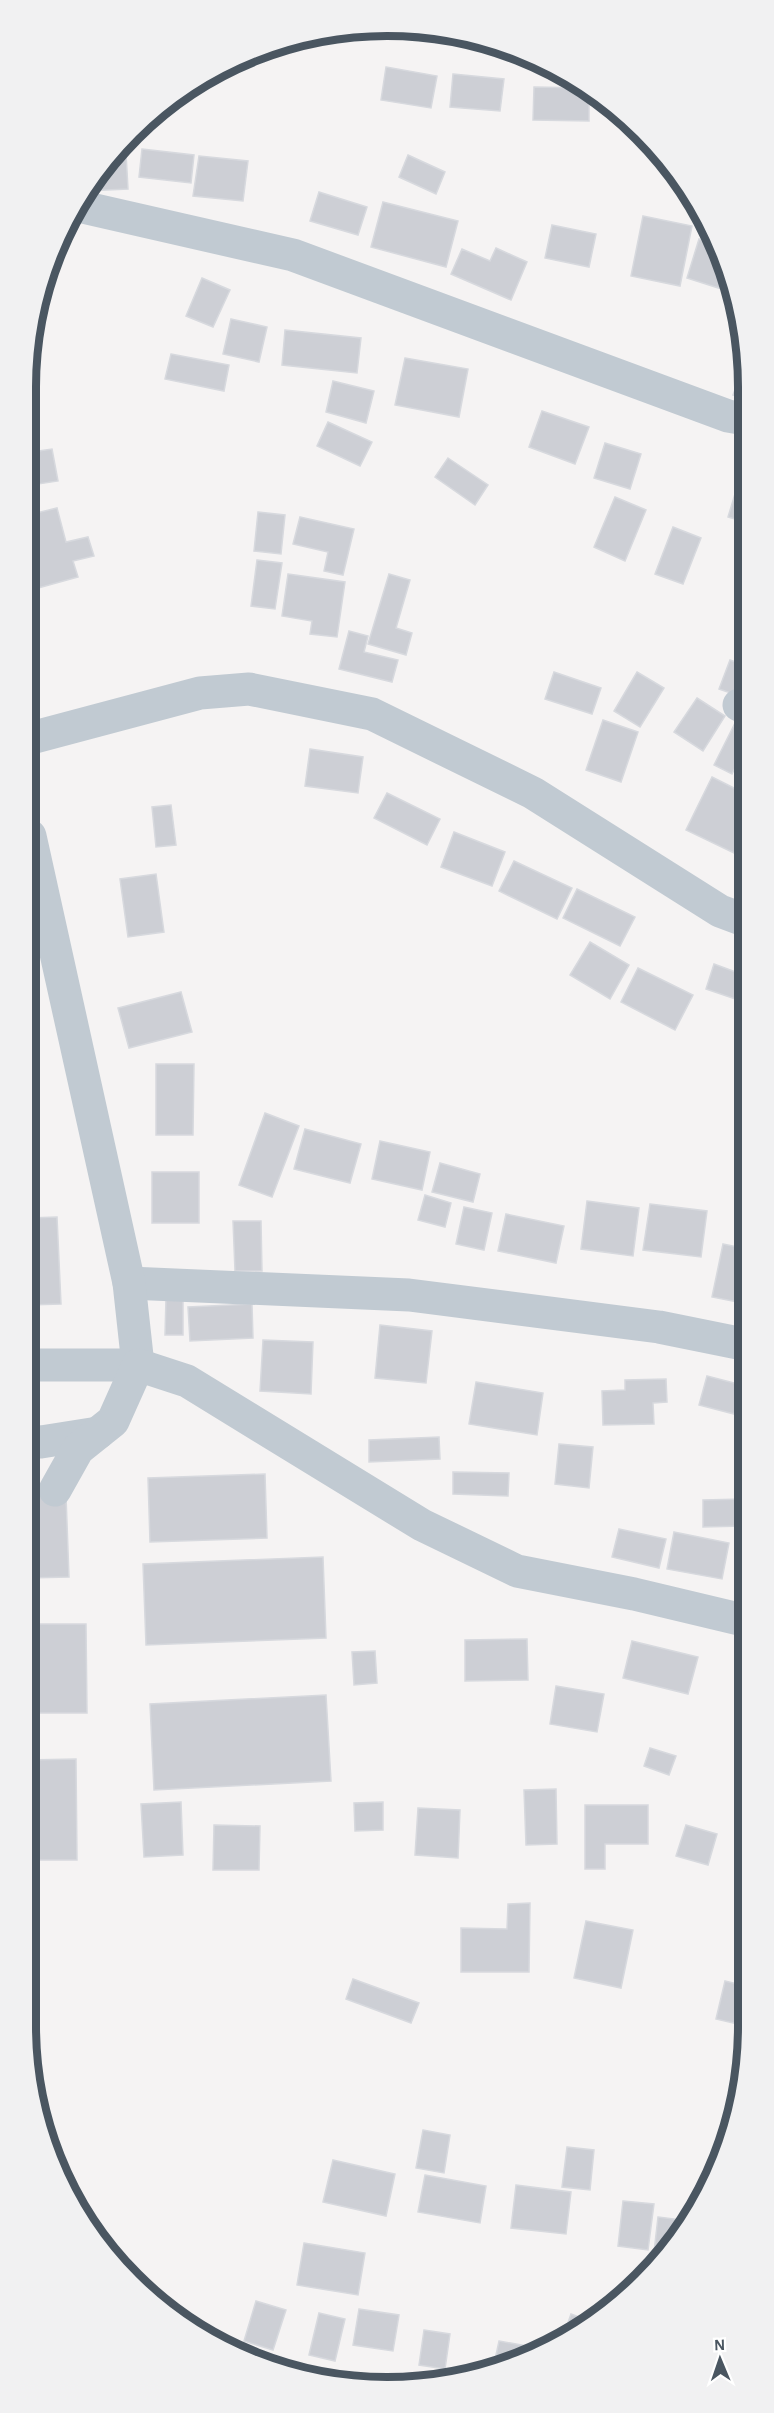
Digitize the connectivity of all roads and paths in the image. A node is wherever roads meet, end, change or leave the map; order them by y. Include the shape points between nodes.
1 (85, 208) edge
2 (738, 417) edge
3 (36, 737) edge
4 (36, 863) edge
5 (738, 918) edge
6 (129, 1283) junction
7 (738, 1343) edge
8 (36, 1365) edge
9 (138, 1365) junction
10 (98, 1433) junction
11 (36, 1442) edge
12 (55, 1490) dead end
13 (738, 1619) edge

1 - 2 street via 292,255
3 - 5 street via 200,693 249,689 372,714 533,793 720,911
4 - 6 street
6 - 7 street via 409,1295 659,1327
6 - 9 street
8 - 9 street
9 - 10 street via 113,1421
9 - 13 street via 187,1381 422,1525 517,1570
10 - 11 street
10 - 12 street via 78,1449

